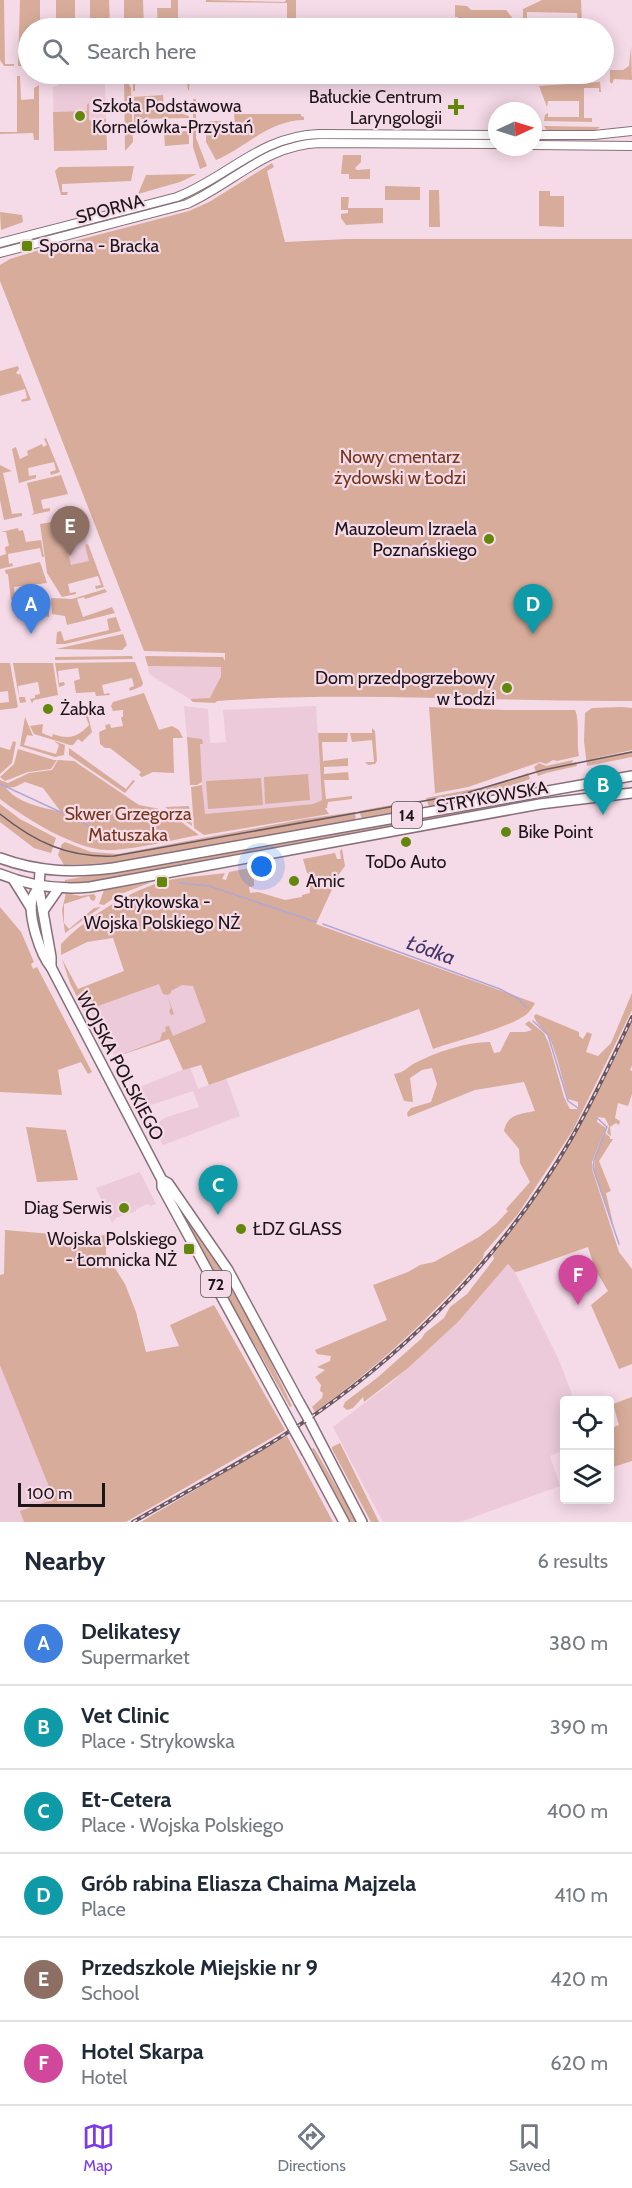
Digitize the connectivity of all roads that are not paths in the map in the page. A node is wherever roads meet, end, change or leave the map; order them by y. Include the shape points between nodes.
1 (632, 131) edge
2 (488, 135) edge
3 (542, 135) edge
4 (488, 144) edge
5 (542, 145) edge
6 (632, 146) edge
7 (0, 243) edge
8 (0, 253) edge
9 (632, 776) edge
10 (632, 793) edge
11 (0, 858) edge
12 (40, 870) junction
13 (0, 874) edge
14 (13, 879) junction
15 (39, 886) junction
16 (59, 888) junction
17 (32, 910) junction
18 (43, 912) junction
19 (51, 967) junction
20 (162, 1180) junction
21 (344, 1522) edge
22 (362, 1522) edge

1 - 3 street
2 - 7 street, SPORNA via 304,135 281,140 177,197
4 - 8 street, SPORNA via 301,145 268,155 180,206
5 - 6 street
9 - 12 main road, STRYKOWSKA / 14 via 121,867
10 - 16 main road, STRYKOWSKA / 14 via 538,805 96,886
11 - 12 main road, 14
12 - 15 main road, WOJSKA POLSKIEGO
13 - 14 main road, 14
14 - 15 main road, 14
14 - 17 main road, 72
15 - 16 main road, STRYKOWSKA / 14
15 - 17 main road, WOJSKA POLSKIEGO / 72
15 - 18 main road, WOJSKA POLSKIEGO
16 - 18 main road
17 - 19 main road, WOJSKA POLSKIEGO / 72 via 40,950
18 - 19 main road, WOJSKA POLSKIEGO / 72
19 - 20 main road, WOJSKA POLSKIEGO / 72
20 - 21 main road, WOJSKA POLSKIEGO / 72, bridge via 162,1187
20 - 22 main road, WOJSKA POLSKIEGO / 72, bridge via 225,1265

